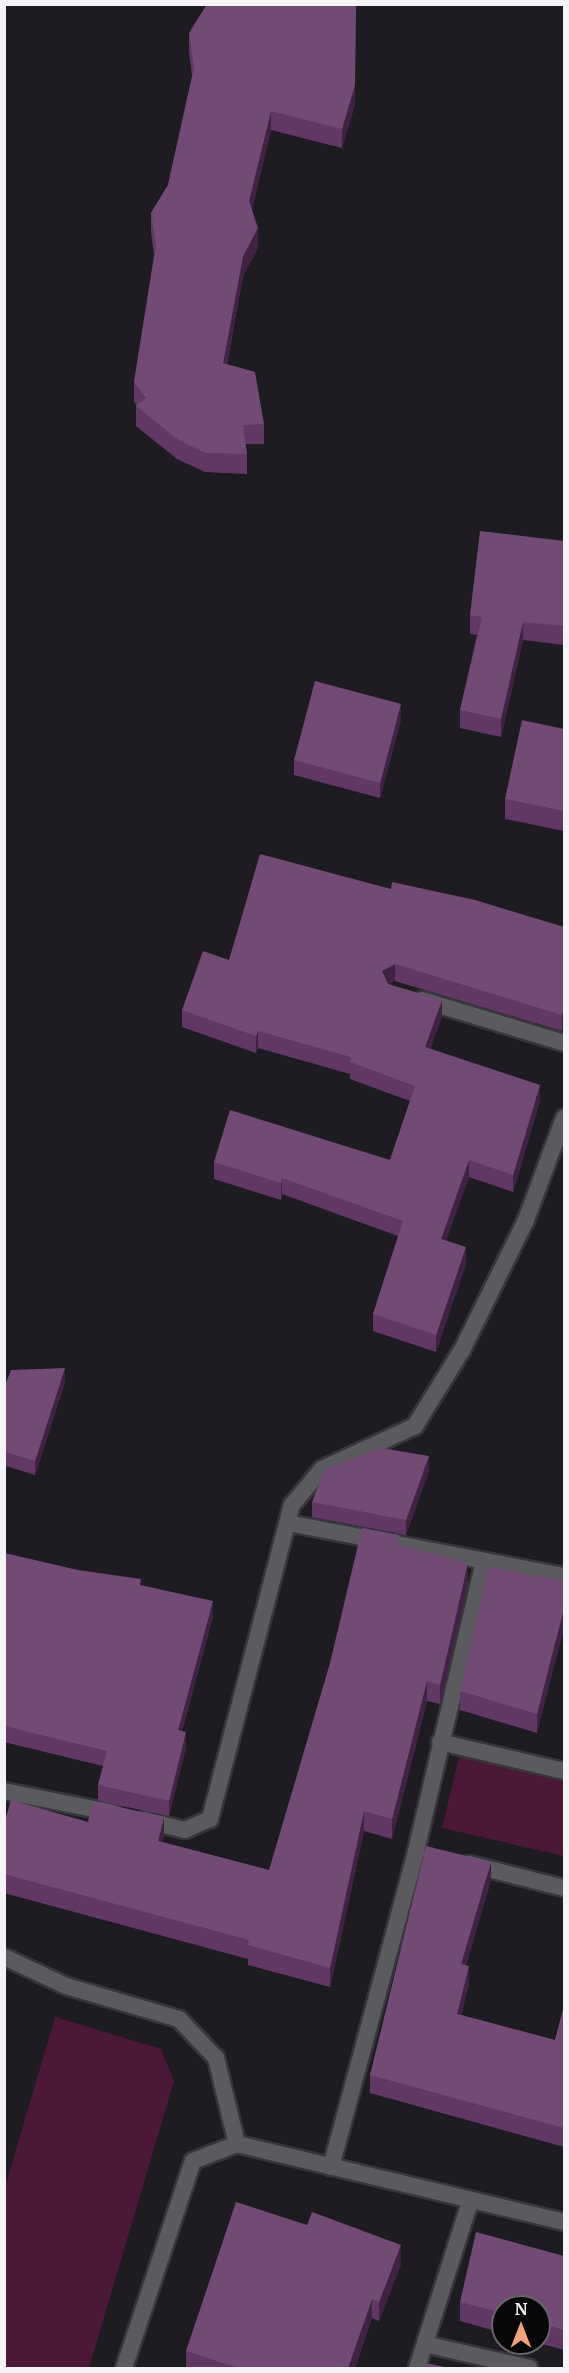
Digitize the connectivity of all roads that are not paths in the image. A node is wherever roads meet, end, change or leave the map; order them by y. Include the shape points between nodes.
1 (403, 994) edge
2 (564, 1043) edge
3 (564, 1118) edge
4 (288, 1523) junction
5 (484, 1561) junction
6 (564, 1576) edge
7 (440, 1742) junction
8 (564, 1771) edge
9 (4, 1791) edge
10 (416, 1851) junction
11 (564, 1888) edge
12 (4, 1957) edge
13 (237, 2144) junction
14 (331, 2167) junction
15 (470, 2202) junction
16 (564, 2222) edge
17 (425, 2344) junction
18 (124, 2368) edge
19 (417, 2368) edge
20 (529, 2368) edge

1 - 2 street
3 - 4 street via 526,1220 462,1350 415,1426 322,1469 292,1505
4 - 5 street
4 - 9 street via 210,1819 185,1830
5 - 6 street
5 - 7 street
7 - 8 street
7 - 10 street
10 - 11 street
10 - 14 street
12 - 13 street via 66,1986 179,2019 216,2058
13 - 14 street
13 - 18 street via 194,2161
14 - 15 street
15 - 16 street
15 - 17 street
17 - 19 street
17 - 20 street

